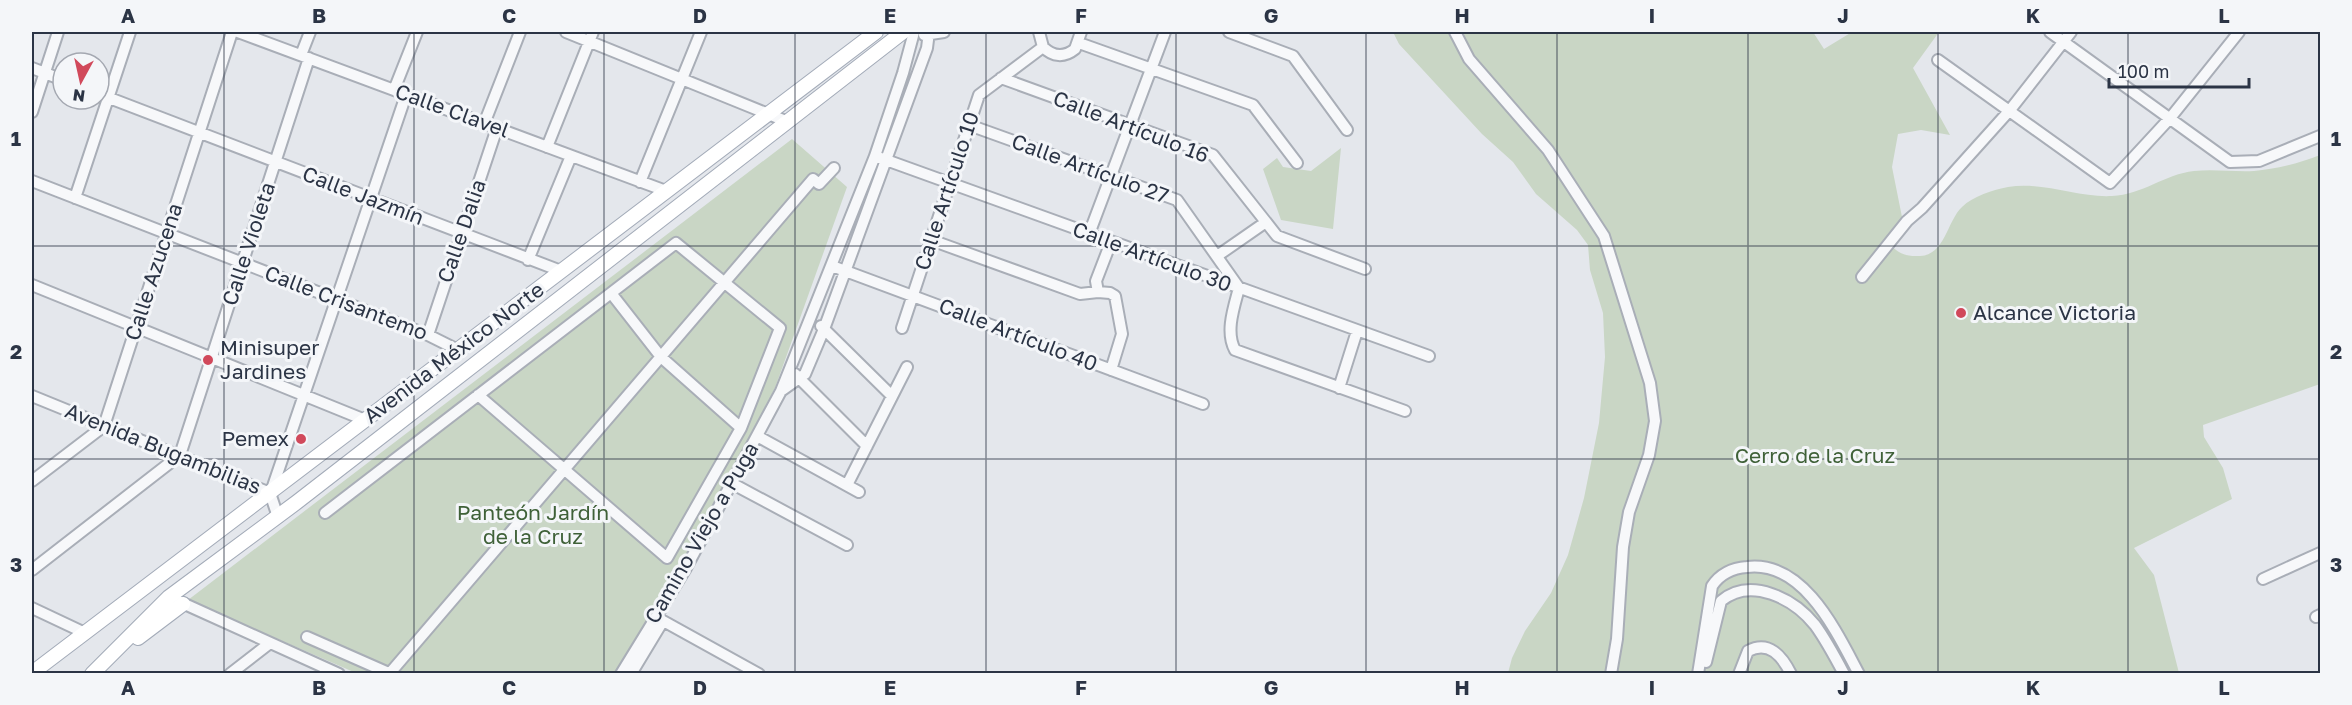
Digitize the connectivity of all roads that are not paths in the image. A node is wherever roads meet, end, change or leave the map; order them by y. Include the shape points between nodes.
1 (58, 32) edge
2 (129, 32) edge
3 (232, 32) edge
4 (238, 32) edge
5 (310, 32) edge
6 (417, 32) edge
7 (520, 32) edge
8 (566, 32) edge
9 (701, 32) edge
10 (910, 32) edge
11 (944, 32) edge
12 (1039, 32) edge
13 (1165, 32) edge
14 (1229, 32) edge
15 (1455, 32) edge
16 (2050, 32) edge
17 (2071, 32) edge
18 (2239, 32) edge
19 (869, 33) edge
20 (928, 33) edge
21 (591, 36) edge
22 (1080, 37) edge
23 (2064, 42) junction
24 (1043, 47) junction
25 (305, 57) junction
26 (1938, 60) dead end
27 (32, 68) edge
28 (1151, 68) junction
29 (44, 73) junction
30 (51, 76) edge
31 (111, 76) edge
32 (1001, 78) junction
33 (682, 79) junction
34 (394, 90) junction
35 (406, 94) junction
36 (111, 98) edge
37 (2010, 110) junction
38 (99, 111) edge
39 (32, 112) edge
40 (767, 114) junction
41 (2171, 117) junction
42 (788, 122) junction
43 (484, 124) junction
44 (1130, 124) junction
45 (969, 125) junction
46 (497, 128) junction
47 (1347, 130) dead end
48 (199, 132) junction
49 (2320, 136) edge
50 (547, 147) junction
51 (571, 156) junction
52 (875, 156) junction
53 (887, 161) junction
54 (276, 162) junction
55 (1297, 163) dead end
56 (834, 168) dead end
57 (1110, 176) junction
58 (32, 181) edge
59 (640, 182) junction
60 (950, 184) junction
61 (666, 190) junction
62 (75, 198) junction
63 (371, 199) junction
64 (1266, 222) junction
65 (166, 233) junction
66 (461, 234) junction
67 (1089, 234) junction
68 (931, 240) junction
69 (1111, 242) junction
70 (1217, 256) junction
71 (528, 260) junction
72 (243, 263) junction
73 (832, 266) junction
74 (1365, 269) dead end
75 (561, 271) junction
76 (847, 271) junction
77 (1862, 278) dead end
78 (725, 283) junction
79 (32, 285) edge
80 (1239, 288) junction
81 (1098, 292) junction
82 (611, 293) junction
83 (913, 295) junction
84 (336, 299) junction
85 (812, 317) junction
86 (136, 327) junction
87 (902, 328) dead end
88 (824, 329) junction
89 (1357, 330) junction
90 (428, 335) junction
91 (458, 350) junction
92 (1429, 356) dead end
93 (661, 357) junction
94 (212, 358) junction
95 (908, 367) dead end
96 (790, 370) junction
97 (1111, 370) junction
98 (799, 378) junction
99 (1339, 388) junction
100 (781, 391) junction
101 (304, 395) junction
102 (478, 395) junction
103 (32, 396) edge
104 (892, 396) junction
105 (1203, 404) dead end
106 (1405, 411) dead end
107 (365, 420) junction
108 (104, 426) junction
109 (741, 428) junction
110 (757, 436) junction
111 (867, 446) junction
112 (180, 455) junction
113 (564, 470) junction
114 (32, 481) edge
115 (733, 484) junction
116 (847, 485) junction
117 (859, 492) dead end
118 (270, 493) junction
119 (325, 513) dead end
120 (278, 517) junction
121 (847, 545) dead end
122 (2320, 553) edge
123 (32, 570) edge
124 (2263, 579) dead end
125 (169, 597) junction
126 (183, 604) junction
127 (32, 608) edge
128 (659, 619) junction
129 (85, 633) junction
130 (307, 637) dead end
131 (270, 643) junction
132 (96, 671) edge
133 (628, 672) edge
134 (32, 673) edge
135 (391, 673) edge
136 (230, 674) edge
137 (339, 674) edge
138 (759, 674) edge
139 (1611, 674) edge
140 (1698, 674) edge
141 (1703, 674) edge
142 (1738, 674) edge
143 (1791, 674) edge
144 (1844, 674) edge
145 (1860, 674) edge

1 - 29 street
2 - 31 street
3 - 48 street, Calle Azucena
4 - 25 street, Calle Clavel
5 - 25 street, Calle Violeta
6 - 34 street
7 - 43 street
8 - 21 street
9 - 33 street
10 - 20 street
10 - 42 main road, Avenida México Norte
10 - 52 street, Camino Viejo a Puga
11 - 20 street
12 - 24 street
13 - 28 street
14 - 47 street via 1293,56
15 - 139 street via 1469,59 1548,150 1604,236 1650,383 1655,421 1623,547
16 - 23 street
17 - 23 street
18 - 41 street
19 - 40 main road, Avenida México Norte
20 - 53 street via 927,48
21 - 33 street
21 - 50 street
22 - 24 street via 1070,53 1062,56
22 - 28 street
23 - 37 street
23 - 41 street
24 - 32 street, Calle Artículo 10
25 - 34 street, Calle Clavel
25 - 54 street, Calle Violeta
26 - 37 street
27 - 29 street
28 - 44 street
28 - 55 street via 1253,105
29 - 30 street
29 - 39 street
32 - 44 street, Calle Artículo 16
32 - 45 street, Calle Artículo 10 via 979,95
33 - 40 street
33 - 59 street
34 - 35 street, Calle Clavel
35 - 43 street, Calle Clavel
35 - 63 street
36 - 48 street, Calle Jazmín
37 - 41 street via 2110,183
37 - 77 street via 1907,221
38 - 62 street
40 - 42 street
40 - 61 main road, Avenida México Norte
41 - 49 street via 2230,162 2259,161
42 - 120 main road, Avenida México Norte
43 - 46 street, Calle Clavel
44 - 57 street
44 - 64 street, Calle Artículo 16 via 1213,155
45 - 57 street, Calle Artículo 27
45 - 60 street, Calle Artículo 10
46 - 50 street, Calle Clavel
46 - 66 street, Calle Dalia
48 - 54 street, Calle Jazmín
48 - 65 street, Calle Azucena
50 - 51 street, Calle Clavel
51 - 59 street, Calle Clavel
51 - 71 street
52 - 53 street, Calle Artículo 30
52 - 73 street, Camino Viejo a Puga
53 - 60 street, Calle Artículo 30
53 - 76 street
54 - 63 street, Calle Jazmín
54 - 72 street, Calle Violeta
56 - 78 street via 819,184 813,179
57 - 67 street
57 - 70 street, Calle Artículo 27 via 1177,200
58 - 62 street, Calle Crisantemo
59 - 61 street, Calle Clavel
60 - 67 street, Calle Artículo 30
60 - 68 street, Calle Artículo 10
61 - 75 main road, Avenida México Norte
62 - 65 street, Calle Crisantemo
63 - 66 street, Calle Jazmín
63 - 84 street
64 - 70 street
64 - 74 street, Calle Artículo 16 via 1277,236
65 - 72 street, Calle Crisantemo
65 - 86 street, Calle Azucena
66 - 71 street, Calle Jazmín
66 - 90 street, Calle Dalia
67 - 69 street, Calle Artículo 30
68 - 81 street via 1080,294
68 - 83 street, Calle Artículo 10
69 - 80 street, Calle Artículo 30
69 - 81 street via 1096,281
70 - 80 street, Calle Artículo 27
71 - 75 street, Calle Jazmín
72 - 84 street, Calle Crisantemo
72 - 94 street, Calle Violeta
73 - 76 street, Calle Artículo 40
73 - 85 street, Camino Viejo a Puga
75 - 91 main road, Avenida México Norte
76 - 83 street, Calle Artículo 40
76 - 88 street
78 - 82 street via 676,243
78 - 93 street
78 - 109 street via 780,328
79 - 86 street
80 - 89 street, Calle Artículo 30
80 - 99 street via 1232,312 1231,343 1235,350
81 - 97 street via 1115,296 1122,334
82 - 93 street
82 - 102 street
83 - 87 street, Calle Artículo 10
83 - 97 street, Calle Artículo 40
84 - 90 street, Calle Crisantemo
84 - 101 street
85 - 88 street
85 - 96 street, Camino Viejo a Puga
86 - 94 street
86 - 108 street, Calle Azucena
88 - 98 street via 805,374
88 - 104 street
89 - 92 street, Calle Artículo 30
89 - 99 street
90 - 91 street, Calle Crisantemo
91 - 107 main road, Avenida México Norte
93 - 109 street
93 - 113 street
94 - 101 street
94 - 112 street, Calle Violeta
95 - 104 street
96 - 98 street
96 - 100 street, Camino Viejo a Puga
97 - 105 street, Calle Artículo 40
98 - 100 street
98 - 111 street
99 - 106 street
100 - 110 street, Camino Viejo a Puga
101 - 107 street
101 - 118 street
102 - 113 street
102 - 119 street
103 - 108 street, Avenida Bugambilias
104 - 111 street
107 - 118 main road, Avenida México Norte
108 - 112 street, Avenida Bugambilias
108 - 114 street
109 - 113 street via 667,558
110 - 115 street, Camino Viejo a Puga
110 - 116 street
111 - 116 street
112 - 118 street, Avenida Bugambilias
112 - 123 street
113 - 135 street
115 - 121 street
115 - 128 street, Camino Viejo a Puga
116 - 117 street
118 - 120 street, Avenida Bugambilias
118 - 129 main road, Avenida México Norte
120 - 125 main road, Avenida México Norte
122 - 124 street
125 - 126 street
125 - 132 main road, Avenida México Norte
126 - 131 street
126 - 132 main road
127 - 129 street
128 - 133 street, Camino Viejo a Puga
128 - 138 street
129 - 134 main road, Avenida México Norte
130 - 135 street
131 - 136 street
131 - 137 street
140 - 145 street via 1712,586 1719,576 1750,566 1779,573 1802,586 1839,633
141 - 144 street via 1721,601 1737,591 1755,590 1773,593 1796,606 1815,625
142 - 143 street via 1748,651 1765,647 1784,660

